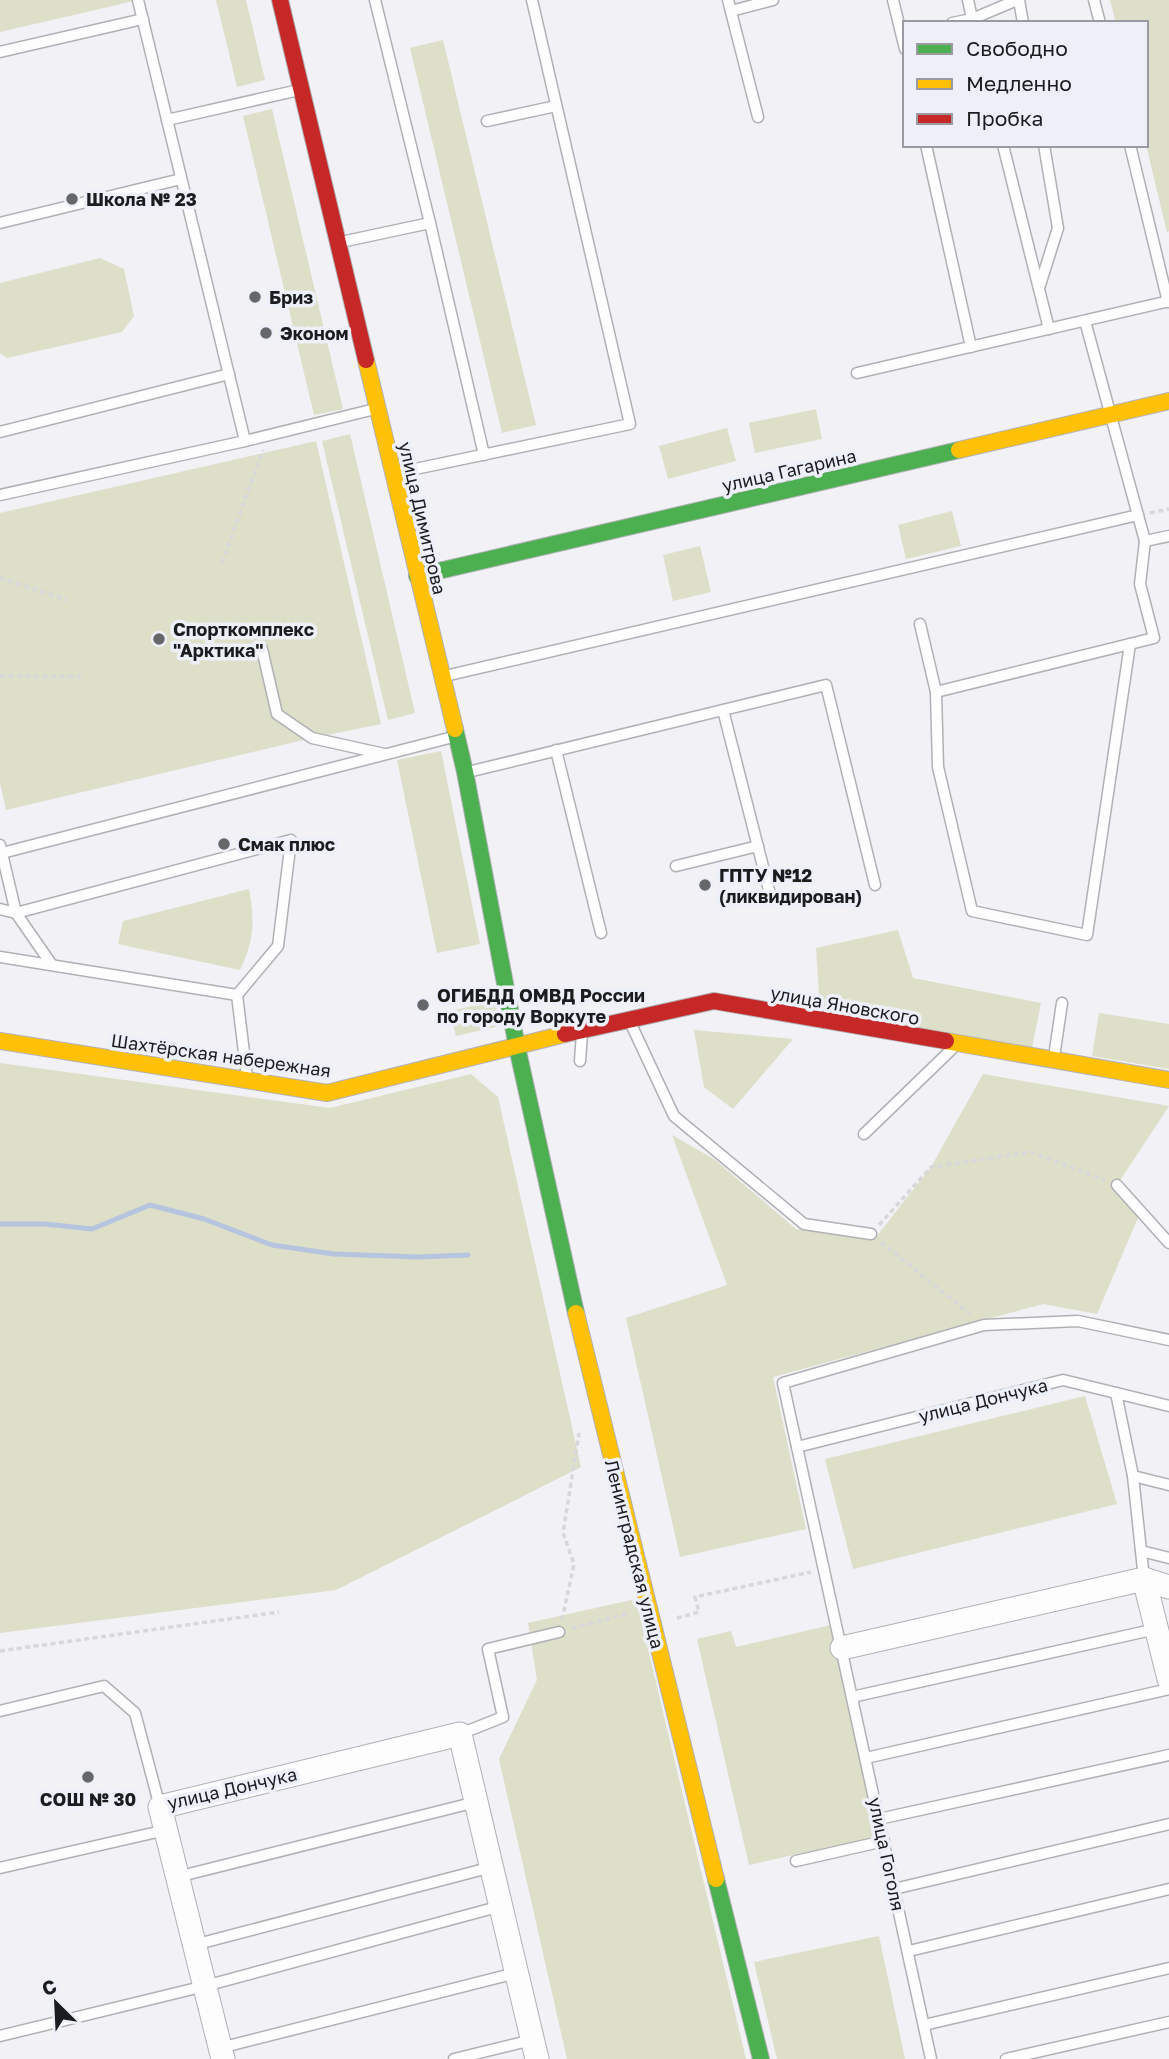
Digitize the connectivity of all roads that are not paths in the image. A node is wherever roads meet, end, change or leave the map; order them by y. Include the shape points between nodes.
1 (138, 0) edge
2 (280, 0) edge
3 (375, 0) edge
4 (532, 0) edge
5 (773, 0) edge
6 (892, 0) edge
7 (968, 0) edge
8 (1018, 0) edge
9 (1094, 0) edge
10 (729, 5) edge
11 (143, 19) junction
12 (972, 21) edge
13 (1023, 21) edge
14 (1099, 21) edge
15 (903, 34) edge
16 (0, 52) edge
17 (302, 90) junction
18 (556, 106) junction
19 (758, 117) dead end
20 (167, 120) junction
21 (487, 121) dead end
22 (926, 147) edge
23 (1004, 147) edge
24 (1044, 147) edge
25 (1130, 147) edge
26 (181, 179) junction
27 (0, 223) edge
28 (430, 223) junction
29 (338, 242) junction
30 (1039, 287) junction
31 (1168, 302) edge
32 (1085, 321) junction
33 (1049, 329) junction
34 (971, 347) junction
35 (857, 373) dead end
36 (229, 374) junction
37 (1169, 401) edge
38 (378, 409) junction
39 (1110, 415) junction
40 (0, 432) edge
41 (245, 441) junction
42 (484, 455) junction
43 (393, 474) junction
44 (0, 495) edge
45 (1138, 515) junction
46 (1169, 536) edge
47 (1145, 541) junction
48 (418, 576) junction
49 (920, 624) dead end
50 (1130, 644) junction
51 (262, 649) dead end
52 (442, 676) junction
53 (936, 692) junction
54 (723, 710) junction
55 (457, 736) junction
56 (556, 750) junction
57 (385, 754) junction
58 (466, 772) junction
59 (758, 846) junction
60 (1, 849) edge
61 (676, 866) dead end
62 (875, 885) dead end
63 (770, 894) dead end
64 (0, 909) edge
65 (16, 913) junction
66 (601, 933) dead end
67 (0, 957) edge
68 (52, 965) junction
69 (237, 995) junction
70 (1062, 1003) dead end
71 (629, 1020) junction
72 (583, 1030) junction
73 (0, 1041) edge
74 (957, 1043) junction
75 (517, 1047) junction
76 (1054, 1060) junction
77 (580, 1061) dead end
78 (247, 1080) junction
79 (1169, 1080) edge
80 (864, 1134) dead end
81 (1116, 1185) road end
82 (871, 1234) road end
83 (1169, 1243) edge
84 (1169, 1340) edge
85 (1116, 1393) junction
86 (1169, 1406) edge
87 (797, 1447) junction
88 (1133, 1476) junction
89 (1169, 1485) edge
90 (1141, 1551) junction
91 (1169, 1558) edge
92 (1144, 1579) junction
93 (1169, 1587) edge
94 (1156, 1629) junction
95 (559, 1632) road end
96 (842, 1648) junction
97 (1169, 1679) edge
98 (1169, 1689) edge
99 (852, 1697) junction
100 (0, 1711) edge
101 (460, 1734) junction
102 (1169, 1755) edge
103 (866, 1758) junction
104 (476, 1802) junction
105 (160, 1807) junction
106 (879, 1819) junction
107 (1169, 1824) edge
108 (166, 1830) junction
109 (884, 1841) junction
110 (796, 1861) dead end
111 (492, 1867) junction
112 (0, 1868) edge
113 (177, 1877) junction
114 (894, 1889) junction
115 (1169, 1889) edge
116 (501, 1906) junction
117 (194, 1945) junction
118 (909, 1951) junction
119 (1169, 1968) edge
120 (516, 1973) junction
121 (205, 1986) junction
122 (1169, 2022) edge
123 (924, 2025) junction
124 (0, 2036) edge
125 (535, 2050) edge
126 (222, 2053) edge
127 (454, 2059) edge
128 (761, 2059) edge
129 (932, 2059) edge
130 (1006, 2059) edge

1 - 11 lane
2 - 17 street, улица Димитрова
3 - 28 lane
4 - 18 lane
5 - 10 lane
6 - 15 lane
7 - 12 lane
8 - 12 lane
8 - 13 lane
9 - 14 lane
10 - 19 lane
11 - 16 lane
11 - 20 lane
17 - 20 lane
17 - 29 street, улица Димитрова
18 - 21 lane
18 - 42 lane via 630,424
20 - 26 lane
22 - 34 lane
23 - 30 lane
24 - 30 lane via 1058,228
25 - 31 lane
26 - 27 lane
26 - 36 lane
28 - 29 lane
28 - 42 lane
29 - 38 street, улица Димитрова
30 - 33 lane
31 - 32 lane
32 - 33 lane
32 - 39 lane
33 - 34 lane
34 - 35 lane
36 - 40 lane
36 - 41 lane
37 - 39 street, улица Гагарина
38 - 41 lane
38 - 43 street, улица Димитрова
39 - 45 lane
39 - 48 street, улица Гагарина
41 - 44 lane
42 - 43 lane
43 - 48 street, улица Димитрова
45 - 47 lane
45 - 52 lane
46 - 47 lane
47 - 50 lane via 1140,584 1154,638
48 - 52 street, улица Димитрова
49 - 53 lane
50 - 53 lane
50 - 53 lane via 1087,934 972,911 938,767
51 - 57 lane via 277,714 312,738
52 - 55 street, улица Димитрова
54 - 56 lane
54 - 59 lane
54 - 62 lane via 826,685
55 - 57 lane
55 - 58 street, улица Димитрова
56 - 58 lane
56 - 66 lane
57 - 60 lane
58 - 75 street, улица Димитрова
59 - 61 lane
59 - 63 lane
60 - 65 lane
64 - 65 lane
65 - 68 lane
65 - 69 lane via 291,840 278,946
67 - 68 lane
68 - 69 lane
69 - 78 lane
70 - 76 lane
71 - 72 street, улица Яновского
71 - 74 street, улица Яновского via 714,1002
71 - 82 lane via 674,1116 804,1224
72 - 75 street, улица Яновского
72 - 77 lane
73 - 78 street, Шахтёрская набережная
74 - 76 street, улица Яновского
74 - 80 lane
75 - 78 street, Шахтёрская набережная via 327,1093
75 - 128 street, Ленинградская улица via 573,1302
76 - 79 street, улица Яновского
81 - 83 lane
84 - 87 lane, улица Гоголя via 1078,1321 984,1325 783,1383
85 - 86 lane, улица Дончука
85 - 87 lane, улица Дончука via 1063,1380
85 - 88 lane
87 - 96 lane, улица Гоголя
88 - 89 lane
88 - 90 lane
90 - 91 lane
90 - 92 lane
92 - 93 street
92 - 94 street
92 - 96 street
94 - 97 street
94 - 99 lane
95 - 101 lane via 488,1649 503,1717
96 - 99 lane, улица Гоголя
98 - 103 lane
99 - 103 lane, улица Гоголя
100 - 105 lane, улица Дончука via 104,1686 135,1713
101 - 104 street
101 - 105 street, улица Дончука
102 - 106 lane
103 - 106 lane, улица Гоголя
104 - 111 street
104 - 113 lane
105 - 108 street
106 - 109 lane, улица Гоголя
107 - 114 lane
108 - 112 lane
108 - 113 street
109 - 110 lane
109 - 114 lane, улица Гоголя
111 - 116 street
111 - 117 lane
113 - 117 street
114 - 118 lane, улица Гоголя
115 - 118 lane
116 - 120 street
116 - 121 lane
117 - 121 street
118 - 123 lane, улица Гоголя
119 - 123 lane
120 - 125 street
120 - 126 lane
121 - 124 lane
121 - 126 street
122 - 130 lane
123 - 129 lane, улица Гоголя
125 - 127 lane

